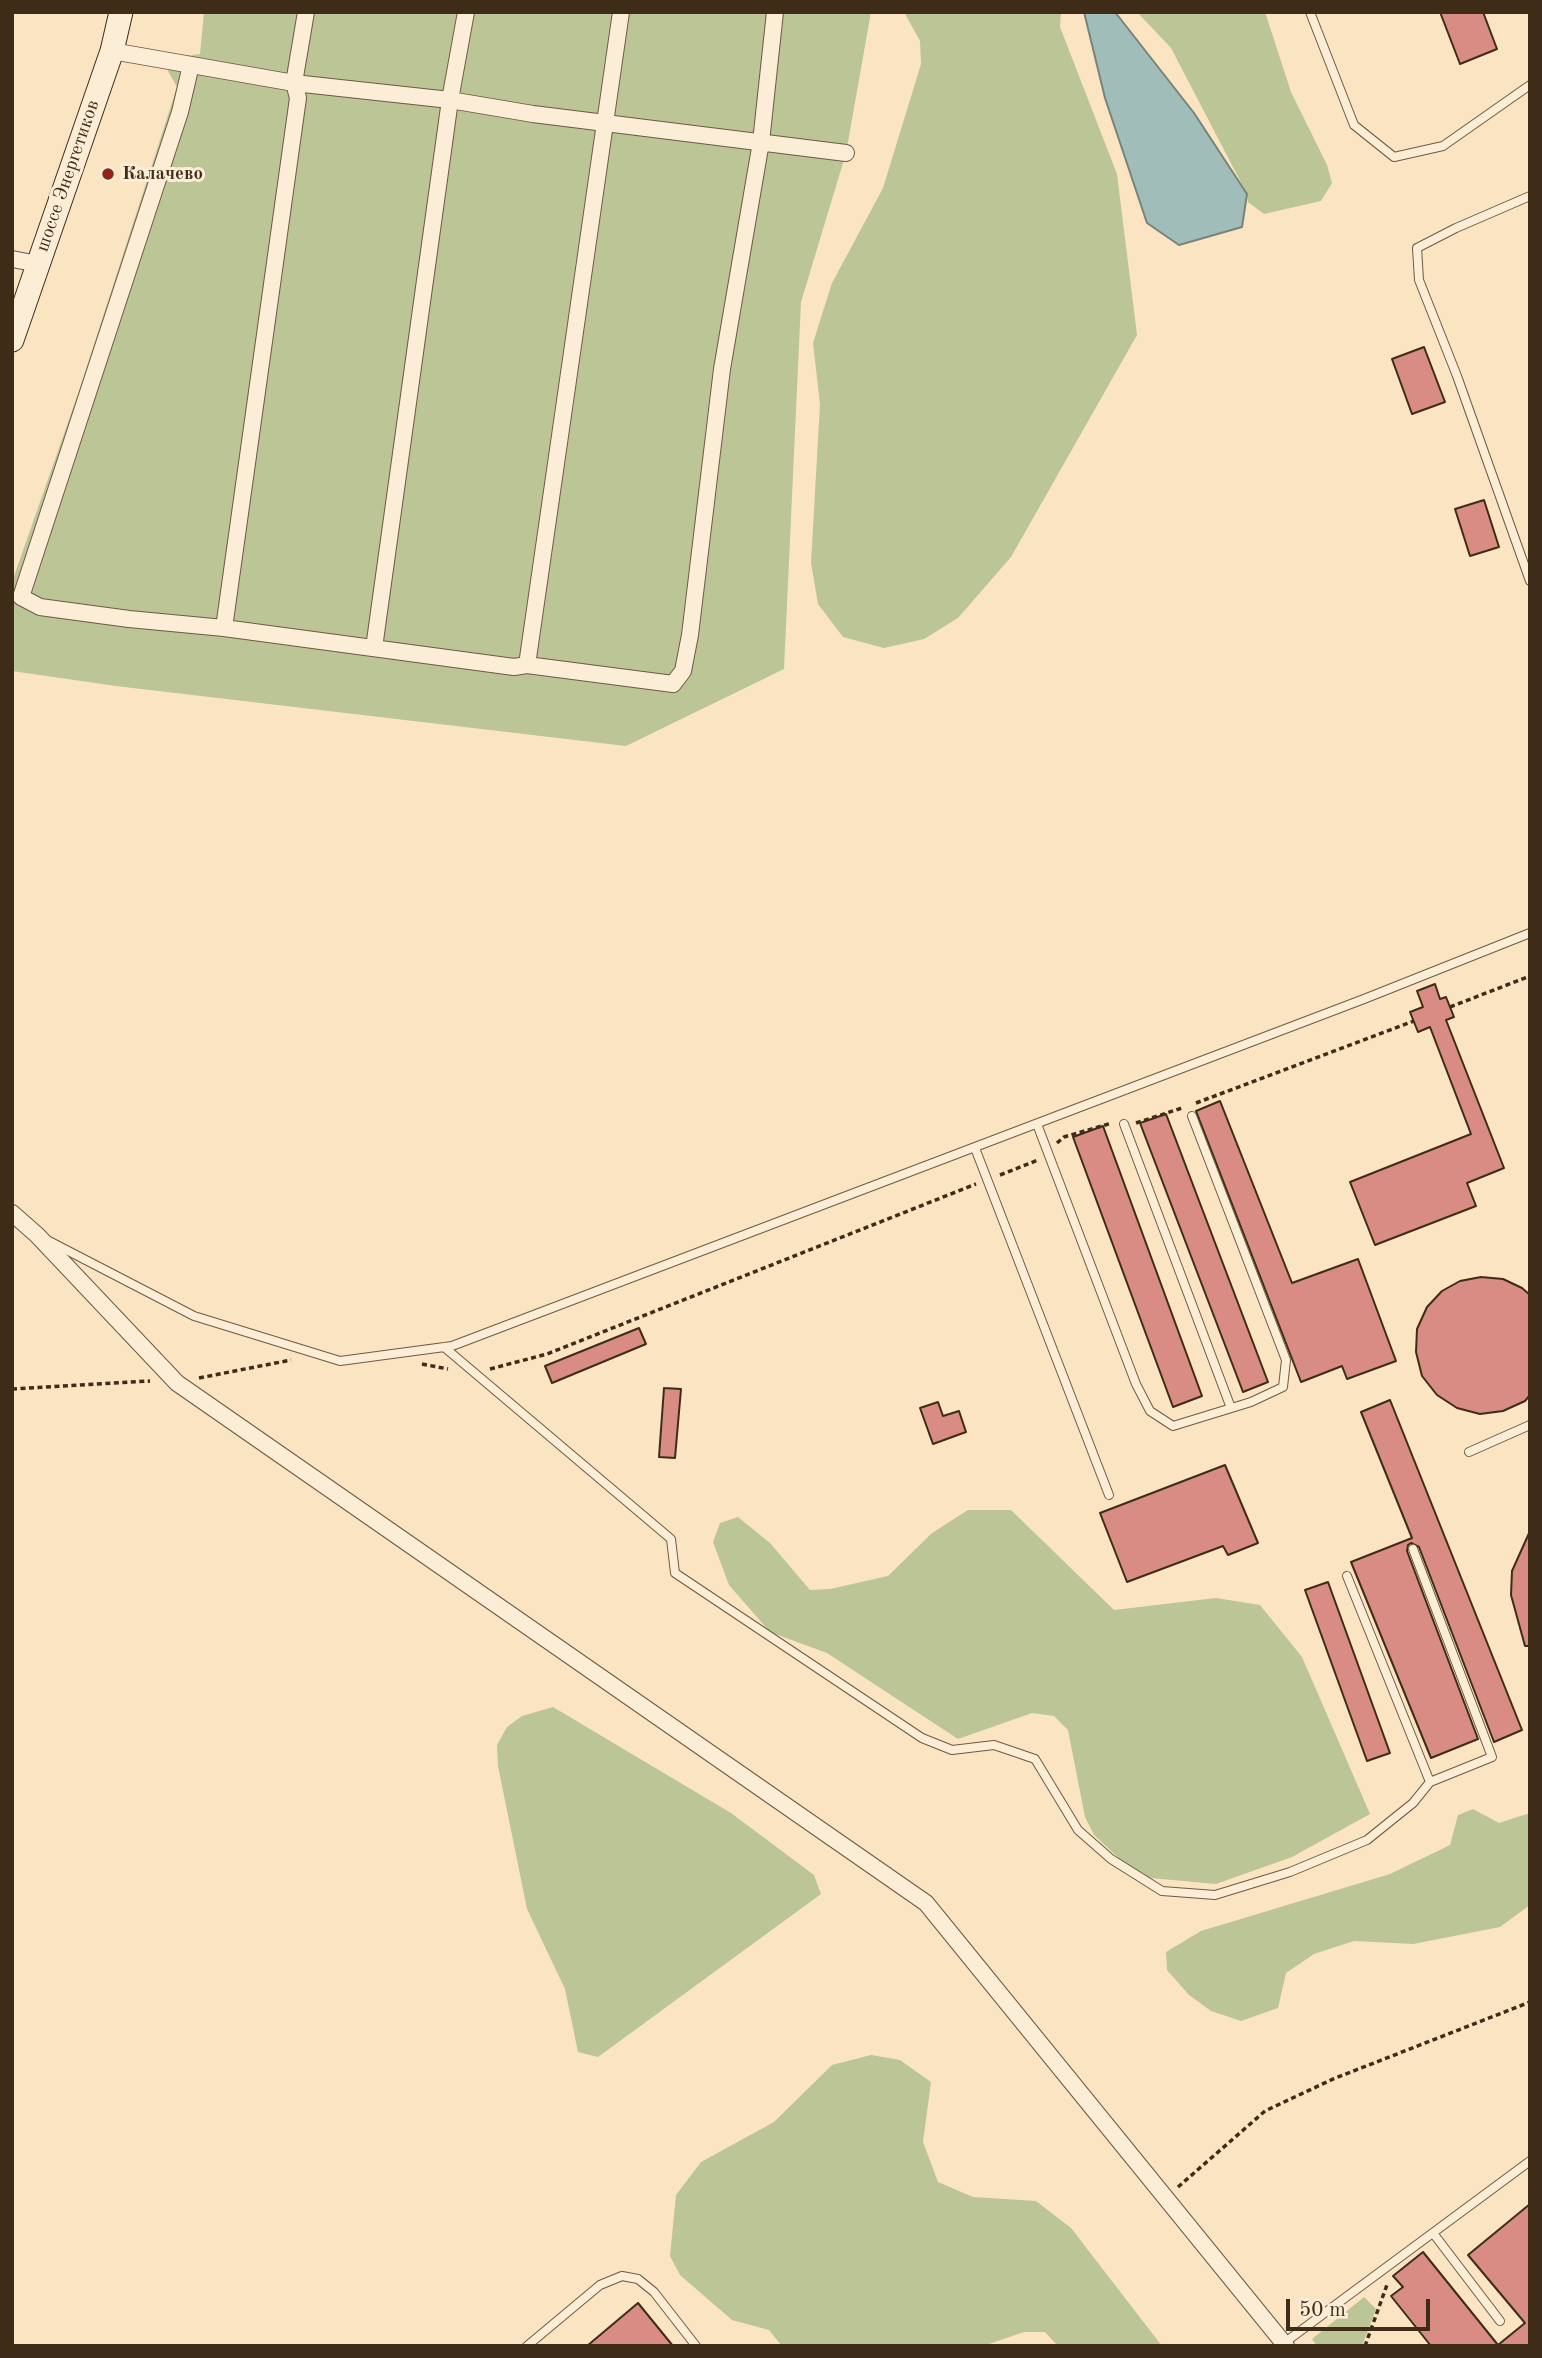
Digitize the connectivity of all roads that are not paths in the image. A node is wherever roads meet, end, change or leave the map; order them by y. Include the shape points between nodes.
1 (121, 12) edge
2 (306, 12) edge
3 (466, 12) edge
4 (621, 12) edge
5 (775, 12) edge
6 (1310, 12) edge
7 (112, 51) junction
8 (191, 65) junction
9 (294, 83) junction
10 (1530, 85) edge
11 (450, 100) junction
12 (605, 121) junction
13 (761, 142) junction
14 (846, 153) dead end
15 (1530, 196) edge
16 (12, 259) edge
17 (37, 264) junction
18 (12, 340) edge
19 (1530, 581) edge
20 (224, 628) junction
21 (374, 648) junction
22 (527, 665) junction
23 (1530, 933) edge
24 (1192, 1116) dead end
25 (1037, 1124) junction
26 (1124, 1124) road end
27 (975, 1148) junction
28 (12, 1213) edge
29 (37, 1235) junction
30 (444, 1347) junction
31 (1231, 1408) junction
32 (1530, 1425) edge
33 (1469, 1452) dead end
34 (1109, 1495) dead end
35 (1413, 1549) dead end
36 (1347, 1576) dead end
37 (1430, 1782) junction
38 (1530, 2161) edge
39 (1433, 2233) junction
40 (1500, 2321) dead end
41 (1285, 2344) edge
42 (527, 2346) edge
43 (696, 2346) edge

1 - 7 main road, шоссе Энергетиков
2 - 9 street
3 - 11 street
4 - 12 street
5 - 13 street
6 - 10 lane via 1354,125 1394,157 1443,146
7 - 8 street
7 - 17 main road, шоссе Энергетиков
8 - 9 street
8 - 20 street via 180,112 21,597 40,607
9 - 11 street
9 - 20 street via 298,98
11 - 12 street
11 - 21 street
12 - 13 street
12 - 22 street
13 - 14 street
13 - 22 street via 722,369 684,671 673,684
15 - 19 lane via 1417,248 1419,280
16 - 17 street
17 - 18 main road, шоссе Энергетиков
20 - 21 street
21 - 22 street
23 - 25 lane
24 - 31 lane via 1286,1360 1283,1387
25 - 27 lane
25 - 31 lane via 1150,1411 1173,1426
26 - 31 lane
27 - 30 lane
27 - 34 lane
28 - 29 street
29 - 30 lane via 194,1316 340,1361
29 - 41 street via 177,1383 926,1903
30 - 37 lane via 671,1539 675,1573 922,1738 952,1750 994,1745 1035,1759 1078,1830 1111,1859 1162,1891 1214,1895 1290,1872 1367,1840 1413,1803
32 - 33 lane
35 - 37 lane via 1492,1757
36 - 37 lane
38 - 39 lane
39 - 40 lane
39 - 41 lane
42 - 43 lane via 600,2285 622,2276 638,2279 654,2292

